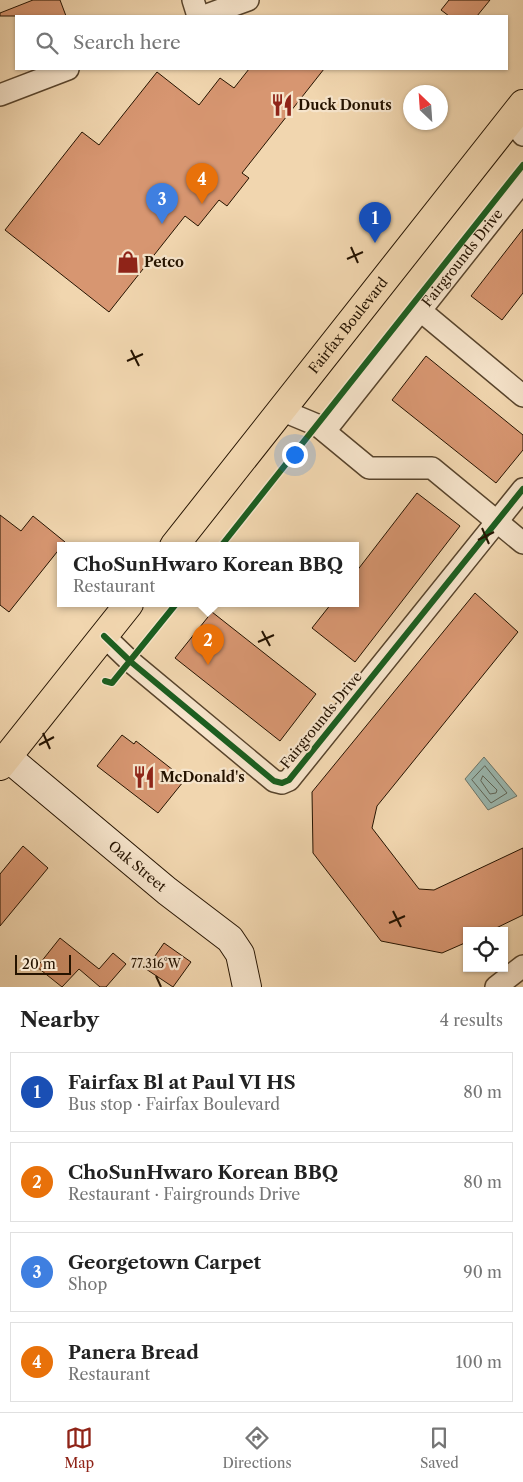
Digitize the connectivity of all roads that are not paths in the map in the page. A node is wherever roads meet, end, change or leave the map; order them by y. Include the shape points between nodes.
1 (192, 0) edge
2 (248, 0) edge
3 (198, 15) edge
4 (207, 15) edge
5 (65, 70) edge
6 (0, 95) edge
7 (519, 119) edge
8 (523, 181) edge
9 (421, 311) junction
10 (523, 396) edge
11 (281, 410) junction
12 (325, 431) junction
13 (523, 490) edge
14 (496, 522) junction
15 (177, 542) edge
16 (523, 543) edge
17 (127, 607) edge
18 (104, 636) junction
19 (4, 762) edge
20 (523, 966) edge
21 (247, 987) edge
22 (496, 987) edge

1 - 3 street
2 - 4 street
5 - 6 street
7 - 11 main road, Fairfax Boulevard
8 - 9 street, Fairgrounds Drive
9 - 10 street, Fairgrounds Drive
9 - 12 street, Fairgrounds Drive
11 - 12 street
11 - 15 main road, Fairfax Boulevard
12 - 14 street via 369,468 432,468
13 - 14 street, Fairgrounds Drive
14 - 16 street
14 - 18 street, Fairgrounds Drive via 290,780 282,783 274,781
17 - 18 main road
18 - 19 main road
19 - 21 street, Oak Street via 230,939 240,954
20 - 22 street

